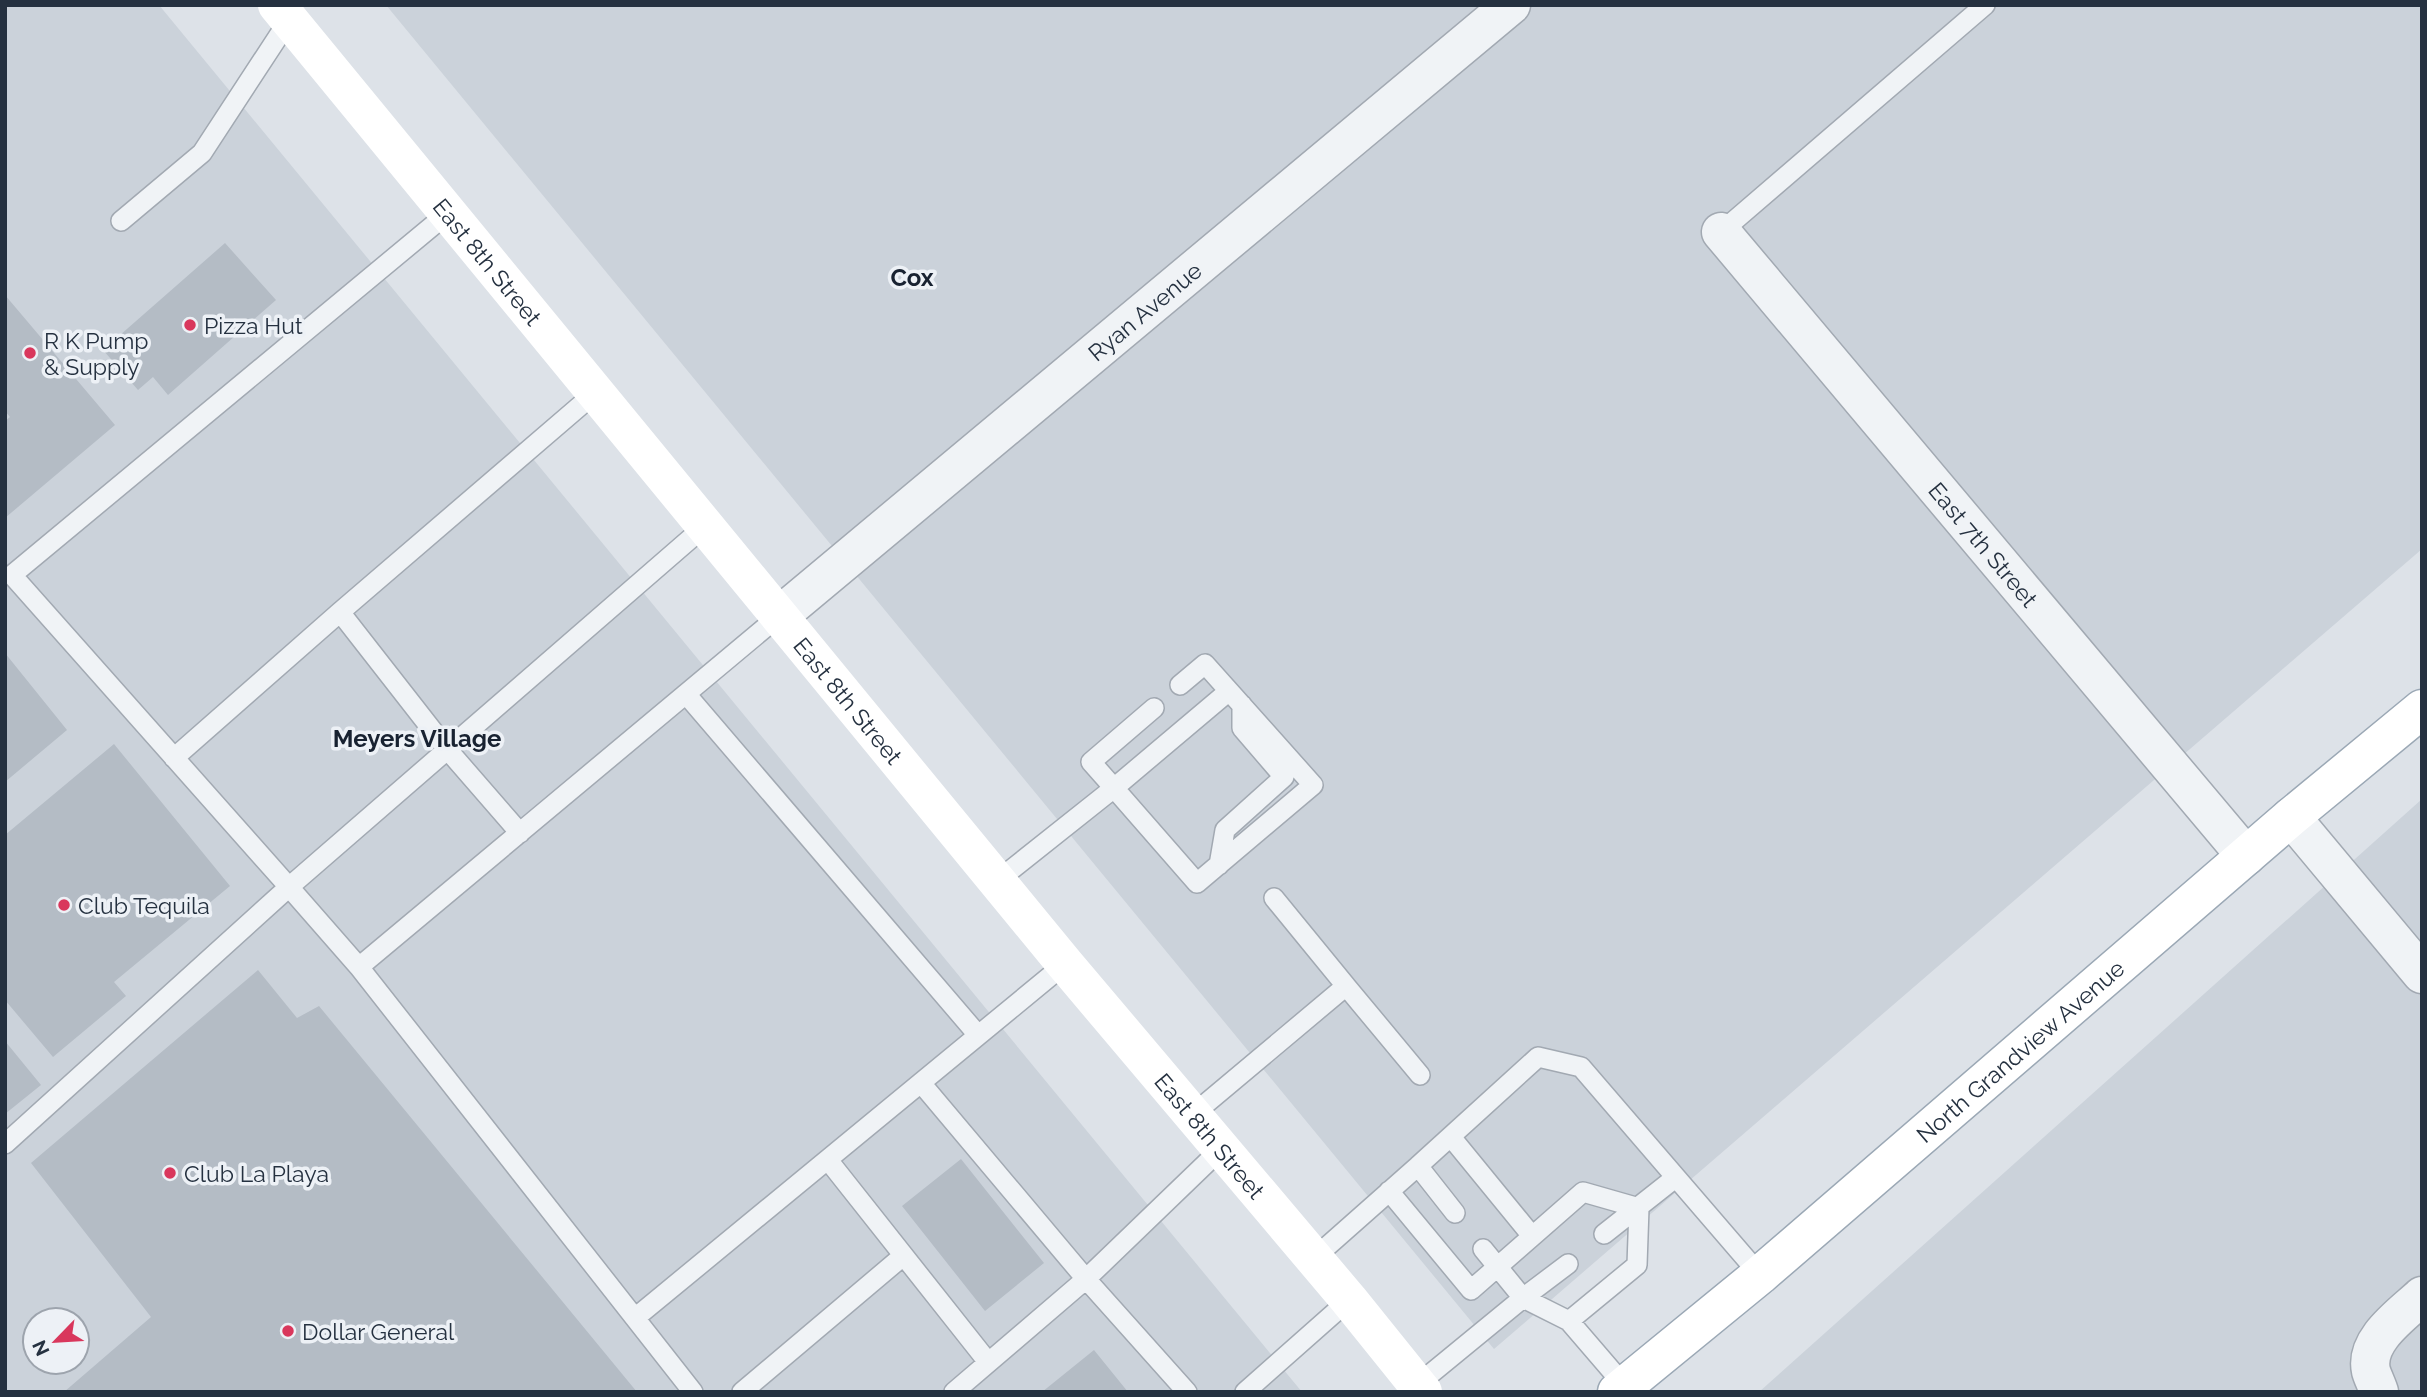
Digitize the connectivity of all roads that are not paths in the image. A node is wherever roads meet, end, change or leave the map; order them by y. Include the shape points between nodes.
1 (1511, 5) edge
2 (1985, 5) edge
3 (291, 10) edge
4 (448, 213) junction
5 (121, 221) dead end
6 (1721, 232) joint
7 (596, 393) junction
8 (705, 527) junction
9 (340, 612) junction
10 (779, 616) junction
11 (1180, 685) dead end
12 (686, 694) junction
13 (1236, 698) junction
14 (1154, 708) dead end
15 (2422, 709) edge
16 (447, 749) junction
17 (174, 758) junction
18 (1114, 788) junction
19 (2291, 817) junction
20 (520, 833) junction
21 (2246, 856) junction
22 (1219, 865) junction
23 (997, 881) junction
24 (289, 887) junction
25 (1273, 898) dead end
26 (1065, 964) junction
27 (359, 967) junction
28 (2422, 974) edge
29 (1346, 986) junction
30 (978, 1035) junction
31 (1420, 1075) dead end
32 (921, 1083) junction
33 (1192, 1116) junction
34 (1451, 1137) junction
35 (5, 1144) edge
36 (1220, 1150) junction
37 (828, 1160) junction
38 (1418, 1166) junction
39 (1675, 1178) junction
40 (1389, 1191) junction
41 (1639, 1208) junction
42 (1455, 1213) dead end
43 (1604, 1234) dead end
44 (1532, 1236) junction
45 (1483, 1249) dead end
46 (902, 1256) junction
47 (1314, 1258) junction
48 (1568, 1264) dead end
49 (1497, 1267) junction
50 (1760, 1275) junction
51 (1086, 1279) junction
52 (2422, 1296) edge
53 (1523, 1298) junction
54 (1349, 1300) junction
55 (635, 1318) junction
56 (1569, 1321) junction
57 (988, 1362) junction
58 (1420, 1388) edge
59 (1620, 1389) edge
60 (693, 1392) edge
61 (742, 1392) edge
62 (954, 1392) edge
63 (1186, 1392) edge
64 (1245, 1392) edge
65 (2379, 1392) edge

1 - 10 street, Ryan Avenue
2 - 6 lane
3 - 4 main road, East 8th Street
3 - 5 lane via 202,153
4 - 7 main road, East 8th Street
4 - 17 lane via 12,575
6 - 21 street, East 7th Street
7 - 8 main road, East 8th Street
7 - 9 lane
8 - 10 main road, East 8th Street
8 - 16 lane
9 - 16 lane
9 - 17 lane
10 - 12 lane
10 - 23 main road, East 8th Street
11 - 13 lane via 1205,664
12 - 20 lane
12 - 30 lane
13 - 18 lane
13 - 22 lane via 1242,728 1284,777 1224,830
13 - 22 lane via 1313,785
14 - 18 lane via 1091,762
15 - 19 main road, North Grandview Avenue
16 - 20 lane
16 - 24 lane
17 - 24 lane
18 - 22 lane via 1197,883
18 - 23 lane
19 - 21 main road, North Grandview Avenue
19 - 28 street
20 - 27 lane
21 - 50 main road, North Grandview Avenue
23 - 26 main road, East 8th Street
24 - 27 lane
24 - 35 lane
25 - 29 lane
26 - 30 lane
26 - 33 main road, East 8th Street
27 - 55 lane
29 - 31 lane
29 - 33 lane
30 - 32 lane
32 - 37 lane
32 - 51 lane
33 - 36 main road, East 8th Street
34 - 38 lane
34 - 39 lane via 1538,1057 1581,1067
34 - 44 lane
36 - 47 main road, East 8th Street
36 - 51 lane
37 - 46 lane
37 - 55 lane
38 - 40 lane
38 - 42 lane
39 - 41 lane
39 - 50 lane
40 - 47 lane
40 - 49 lane via 1471,1290
41 - 43 lane
41 - 44 lane via 1583,1192
41 - 56 lane via 1637,1265
44 - 49 lane
45 - 49 lane
46 - 57 lane
46 - 61 lane
47 - 54 main road, East 8th Street
48 - 53 lane
49 - 53 lane
50 - 59 main road, North Grandview Avenue
51 - 57 lane
51 - 63 lane
52 - 65 street via 2372,1350 2370,1369
53 - 56 lane
53 - 58 lane
54 - 58 main road, East 8th Street
54 - 64 lane
55 - 60 lane
56 - 59 lane
57 - 62 lane

